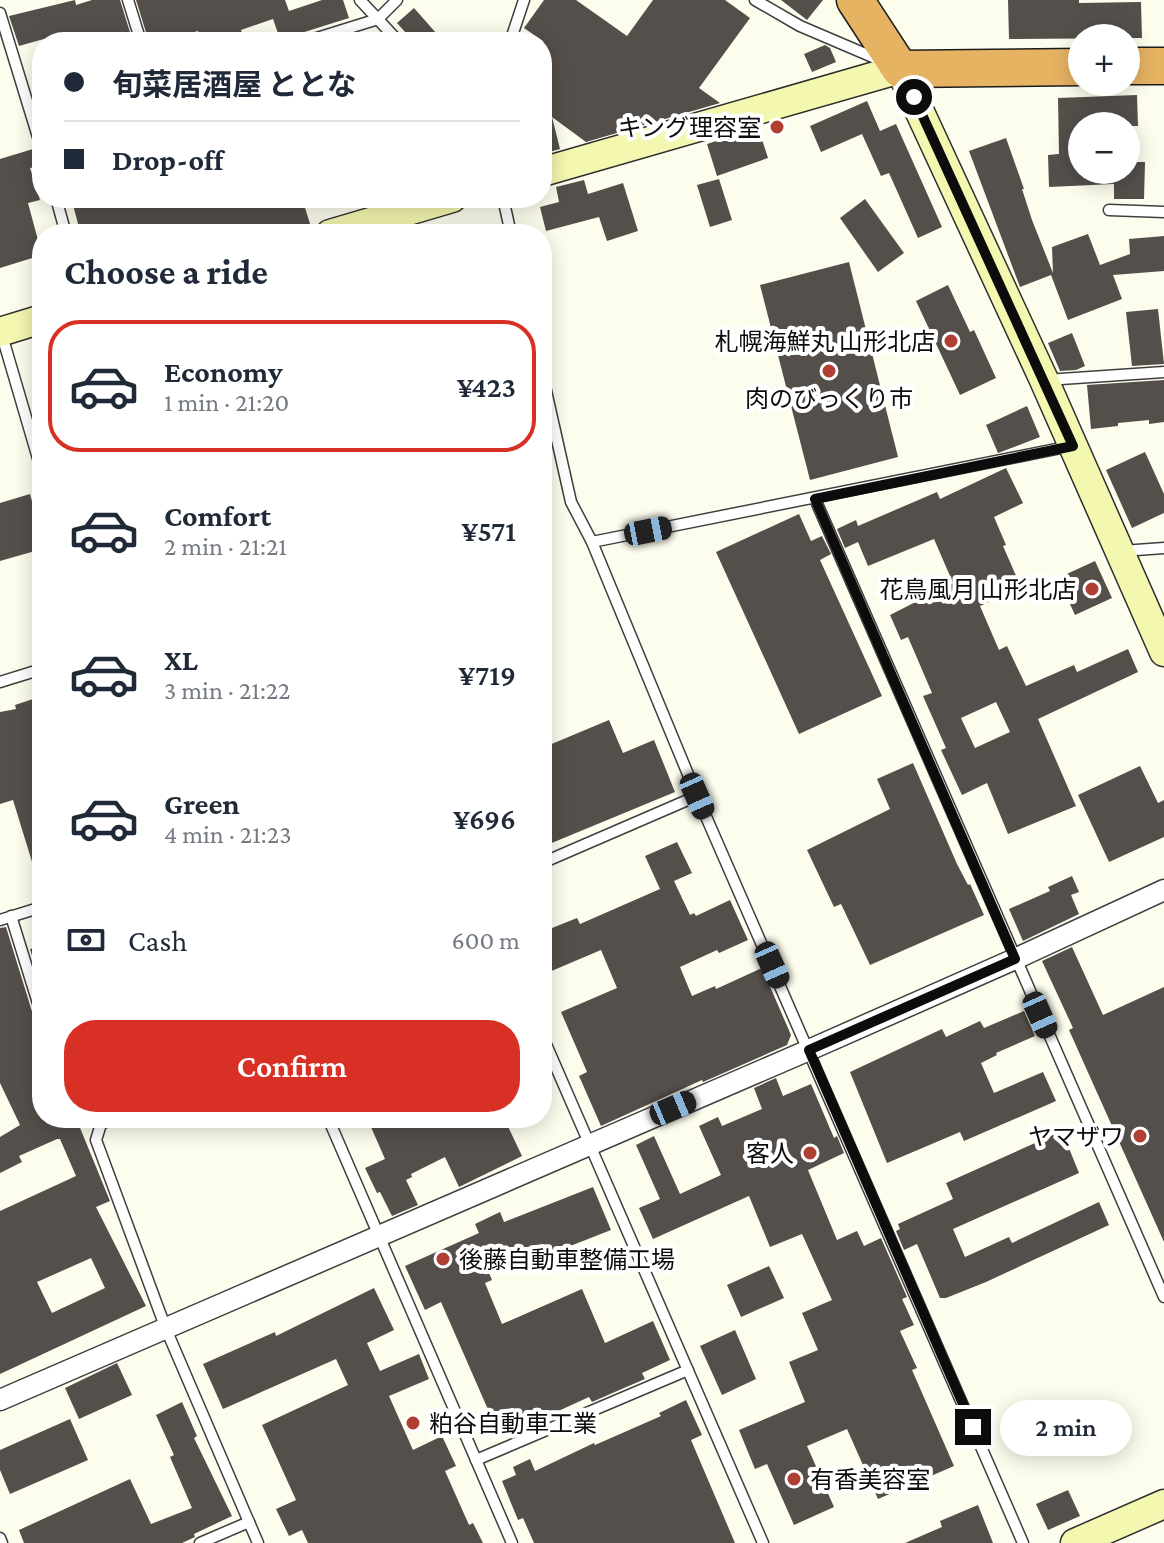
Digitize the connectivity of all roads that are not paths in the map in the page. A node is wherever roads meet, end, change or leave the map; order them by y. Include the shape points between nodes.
1 (128, 0) edge
2 (360, 0) edge
3 (397, 0) edge
4 (524, 0) edge
5 (755, 0) edge
6 (855, 0) edge
7 (0, 13) edge
8 (378, 19) junction
9 (138, 32) edge
10 (336, 32) edge
11 (390, 32) edge
12 (513, 32) edge
13 (1140, 66) edge
14 (1164, 66) edge
15 (1068, 67) edge
16 (900, 69) junction
17 (32, 101) edge
18 (552, 169) edge
19 (418, 208) edge
20 (1109, 210) dead end
21 (1164, 212) edge
22 (364, 224) edge
23 (32, 322) edge
24 (0, 332) edge
25 (1164, 372) edge
26 (1044, 380) junction
27 (552, 417) edge
28 (32, 439) edge
29 (1073, 446) junction
30 (815, 499) junction
31 (592, 542) junction
32 (1164, 548) edge
33 (1121, 551) junction
34 (1164, 652) edge
35 (32, 672) edge
36 (0, 682) edge
37 (697, 796) junction
38 (552, 859) edge
39 (1164, 890) edge
40 (32, 910) edge
41 (6, 918) edge
42 (1015, 959) junction
43 (32, 989) edge
44 (809, 1050) junction
45 (552, 1058) edge
46 (100, 1128) edge
47 (332, 1128) edge
48 (590, 1144) junction
49 (379, 1235) junction
50 (1164, 1297) edge
51 (166, 1329) junction
52 (688, 1370) junction
53 (0, 1400) edge
54 (476, 1460) junction
55 (1164, 1504) edge
56 (249, 1522) junction
57 (200, 1543) edge
58 (258, 1543) edge
59 (512, 1543) edge
60 (763, 1543) edge
61 (1023, 1543) edge
62 (1075, 1543) edge

1 - 9 lane
2 - 8 lane
3 - 8 lane
4 - 12 lane
5 - 16 lane via 800,26
6 - 16 highway
7 - 17 lane
8 - 10 lane
8 - 11 lane
13 - 14 highway
15 - 16 highway
16 - 18 street
16 - 26 street
19 - 22 street
20 - 21 lane
23 - 24 street
24 - 28 lane
25 - 26 lane
26 - 29 street
27 - 31 lane via 571,502
29 - 30 lane
29 - 33 street
30 - 31 lane
30 - 42 lane
31 - 37 lane
32 - 33 lane
33 - 34 street
35 - 36 lane
37 - 38 lane
37 - 44 lane
39 - 42 street
40 - 41 lane
41 - 43 lane
42 - 44 street
42 - 50 lane
44 - 48 street
44 - 61 lane
45 - 48 lane
46 - 51 lane via 96,1140
47 - 49 lane
48 - 49 street
48 - 52 lane
49 - 51 street
49 - 54 lane
51 - 53 street
51 - 56 lane
52 - 54 lane
52 - 60 lane
54 - 59 lane
55 - 62 street
56 - 57 lane
56 - 58 lane

